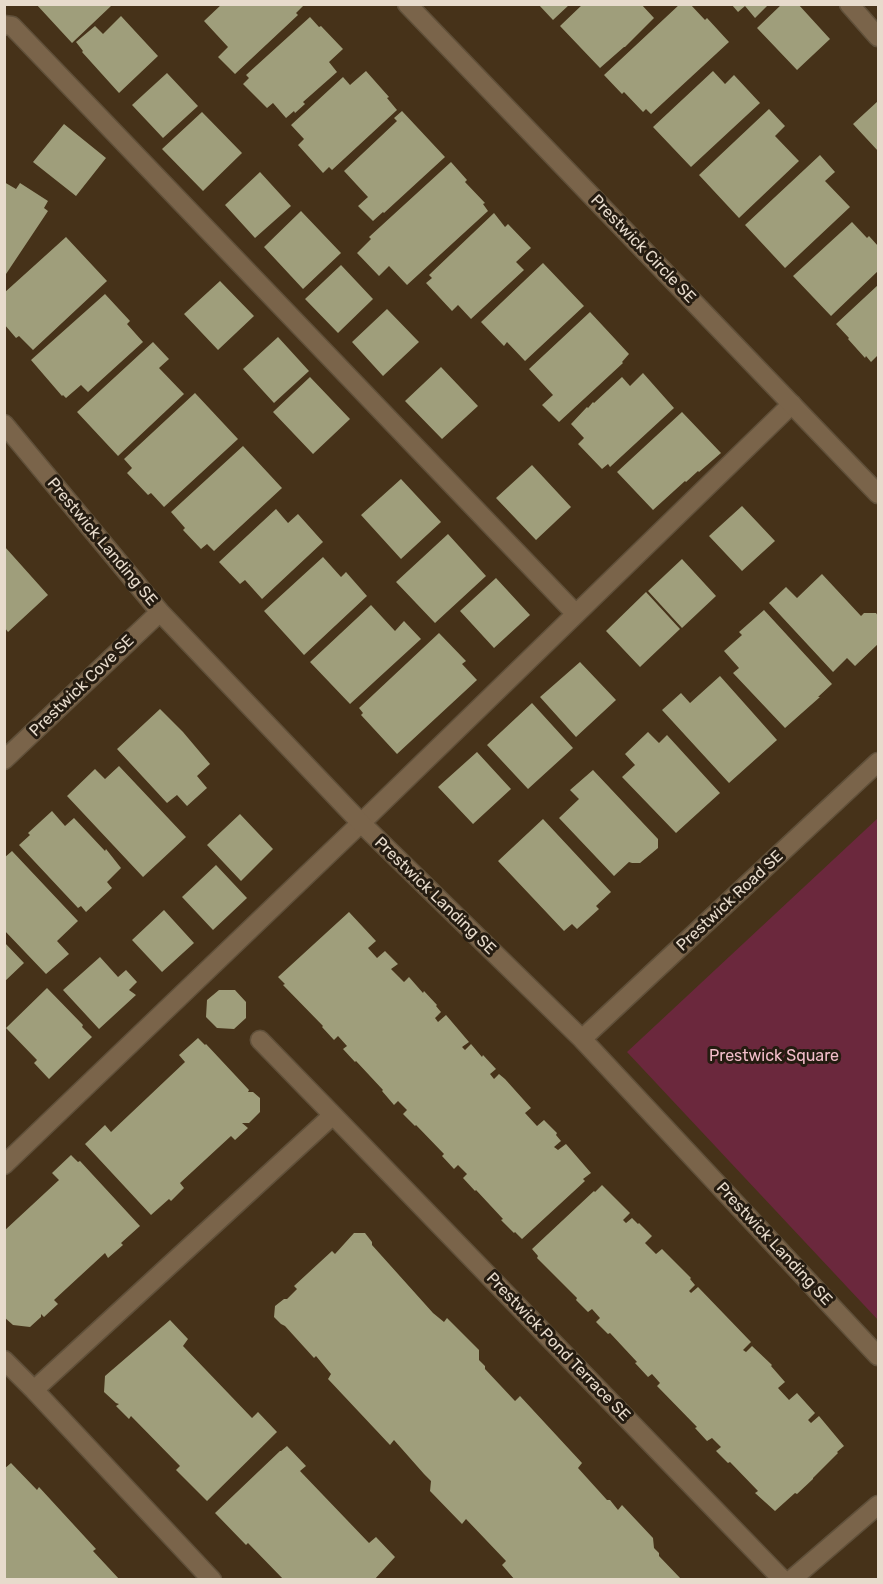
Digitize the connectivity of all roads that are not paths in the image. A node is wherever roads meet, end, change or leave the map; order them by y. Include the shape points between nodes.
1 (407, 4) edge
2 (849, 4) edge
3 (4, 25) edge
4 (879, 37) edge
5 (792, 404) junction
6 (4, 424) edge
7 (879, 494) edge
8 (160, 612) junction
9 (576, 614) junction
10 (4, 760) edge
11 (879, 762) edge
12 (361, 823) junction
13 (260, 1040) dead end
14 (582, 1040) junction
15 (333, 1115) junction
16 (4, 1165) edge
17 (879, 1356) edge
18 (4, 1360) edge
19 (34, 1390) junction
20 (879, 1505) edge
21 (212, 1580) edge
22 (783, 1580) edge
23 (791, 1580) edge

1 - 5 street, Prestwick Circle SE
2 - 4 street
3 - 9 street via 12,26
5 - 7 street, Prestwick Circle SE
5 - 9 street
6 - 8 street, Prestwick Landing SE
8 - 10 street, Prestwick Cove SE
8 - 12 street, Prestwick Landing SE
9 - 12 street
11 - 14 street, Prestwick Road SE
12 - 14 street, Prestwick Landing SE
12 - 16 street
13 - 15 street, Prestwick Pond Terrace SE
14 - 17 street, Prestwick Landing SE
15 - 19 street
15 - 22 street, Prestwick Pond Terrace SE
18 - 19 street
19 - 21 street
20 - 23 street

